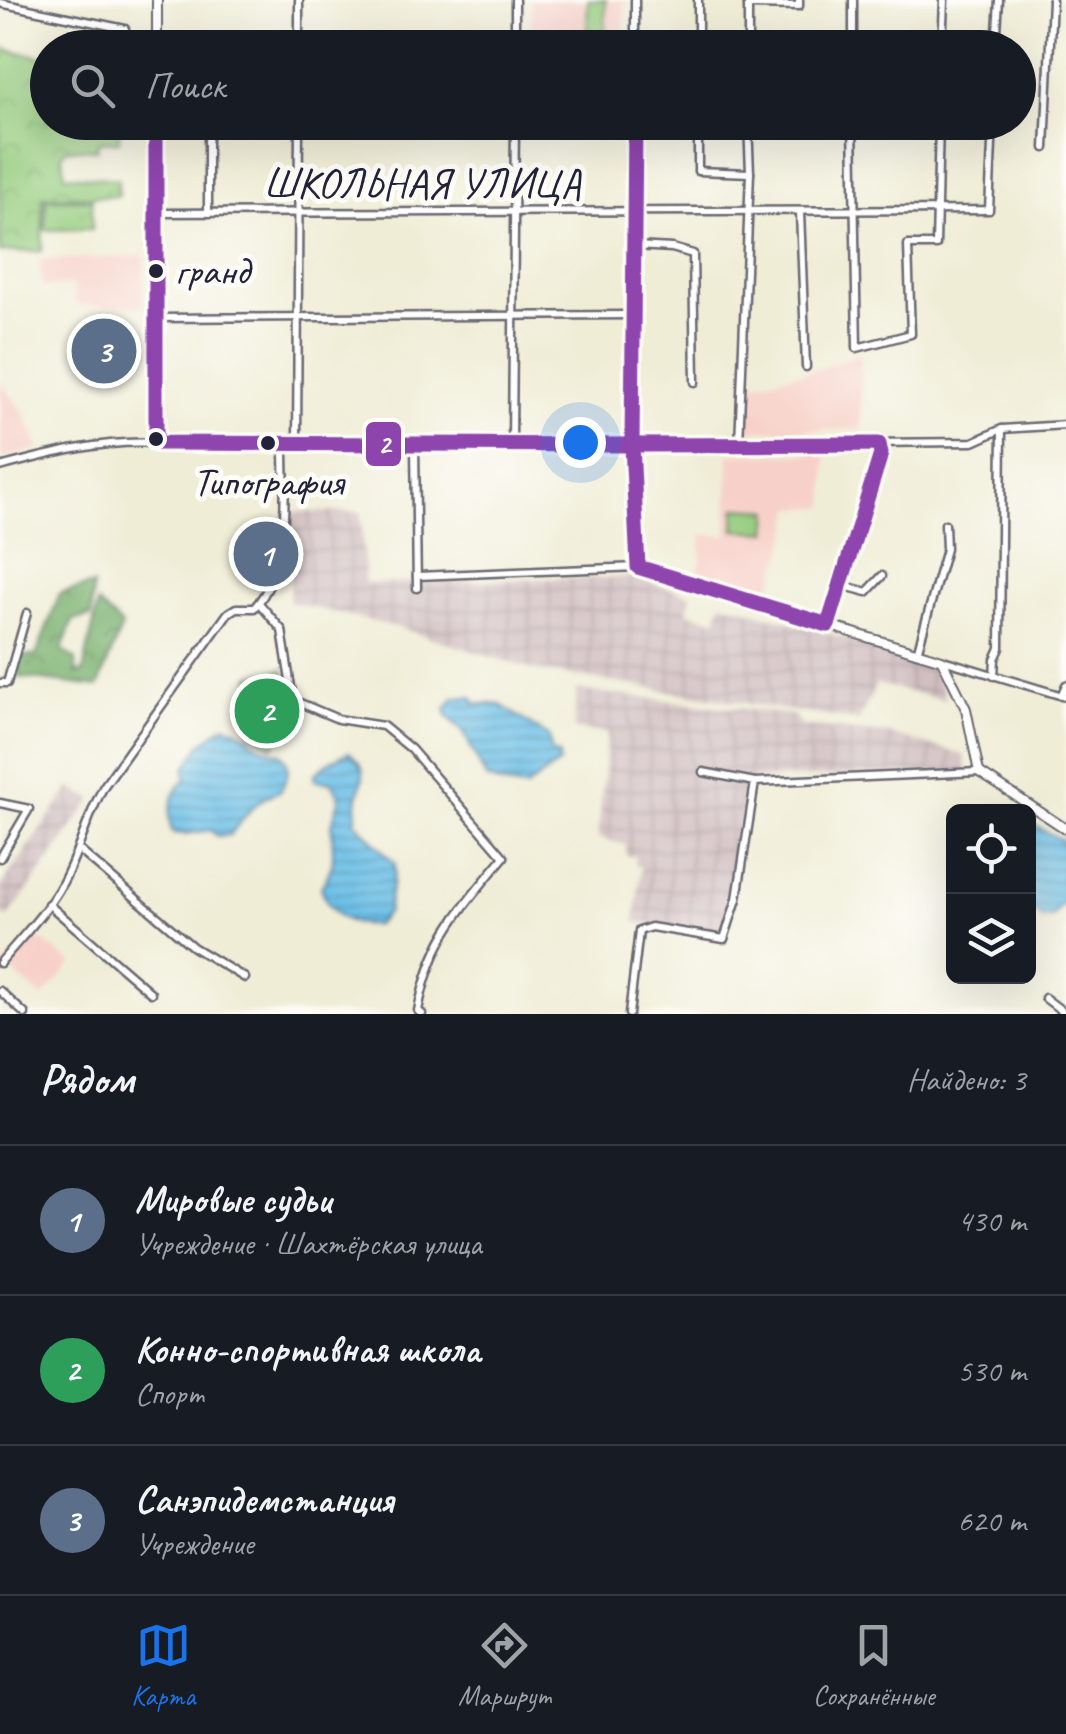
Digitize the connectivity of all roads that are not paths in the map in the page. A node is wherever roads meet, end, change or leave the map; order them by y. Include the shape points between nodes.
1 (157, 0) edge
2 (299, 0) edge
3 (515, 0) edge
4 (636, 0) edge
5 (698, 0) edge
6 (799, 0) edge
7 (853, 0) edge
8 (944, 0) edge
9 (998, 0) edge
10 (1052, 0) edge
11 (748, 2) edge
12 (0, 3) edge
13 (125, 28) dead end
14 (156, 30) edge
15 (299, 30) edge
16 (516, 30) edge
17 (636, 30) edge
18 (698, 30) edge
19 (748, 30) edge
20 (853, 30) edge
21 (943, 30) edge
22 (997, 30) edge
23 (156, 140) edge
24 (208, 140) edge
25 (299, 140) edge
26 (516, 140) edge
27 (635, 140) edge
28 (698, 140) edge
29 (749, 140) edge
30 (853, 140) edge
31 (938, 140) edge
32 (992, 140) edge
33 (1045, 148) dead end
34 (750, 173) junction
35 (854, 210) junction
36 (934, 211) junction
37 (635, 212) junction
38 (748, 212) junction
39 (800, 212) junction
40 (156, 213) junction
41 (298, 213) junction
42 (516, 213) junction
43 (208, 214) junction
44 (635, 246) junction
45 (634, 314) junction
46 (515, 315) junction
47 (298, 316) junction
48 (154, 318) junction
49 (806, 367) dead end
50 (695, 382) dead end
51 (1066, 425) edge
52 (1002, 429) junction
53 (156, 444) junction
54 (415, 444) junction
55 (512, 444) junction
56 (739, 444) junction
57 (879, 444) junction
58 (297, 445) junction
59 (632, 445) junction
60 (284, 446) junction
61 (0, 468) edge
62 (945, 524) dead end
63 (638, 567) junction
64 (417, 576) junction
65 (882, 576) dead end
66 (840, 584) junction
67 (417, 588) dead end
68 (259, 601) junction
69 (27, 613) dead end
70 (828, 625) junction
71 (918, 653) junction
72 (942, 660) junction
73 (994, 676) junction
74 (0, 683) edge
75 (1065, 692) edge
76 (703, 772) dead end
77 (979, 772) junction
78 (755, 782) junction
79 (0, 803) edge
80 (1066, 829) edge
81 (78, 850) junction
82 (0, 858) edge
83 (48, 904) junction
84 (0, 963) edge
85 (245, 978) dead end
86 (0, 991) edge
87 (151, 993) dead end
88 (1044, 998) dead end
89 (25, 1014) edge
90 (422, 1014) edge
91 (629, 1014) edge
92 (1066, 1014) edge

1 - 14 street
2 - 15 street
3 - 16 street
4 - 17 street
5 - 18 street
6 - 11 street via 799,6
7 - 20 street
8 - 21 street
9 - 22 street
10 - 33 street
11 - 19 street
12 - 13 street
23 - 40 street
24 - 43 street
25 - 41 street
26 - 42 street
27 - 37 street
28 - 34 street via 698,171
29 - 34 street
30 - 35 street
31 - 36 street
32 - 36 street, ШКОЛЬНАЯ УЛИЦА via 989,210
34 - 38 street
35 - 36 street, ШКОЛЬНАЯ УЛИЦА
35 - 36 street via 857,348 911,334 908,246 936,245
35 - 39 street, ШКОЛЬНАЯ УЛИЦА
37 - 38 street, ШКОЛЬНАЯ УЛИЦА
37 - 42 street, ШКОЛЬНАЯ УЛИЦА
37 - 44 street
38 - 39 street, ШКОЛЬНАЯ УЛИЦА
38 - 56 street
39 - 49 street
40 - 43 street, ШКОЛЬНАЯ УЛИЦА
40 - 48 street
41 - 42 street, ШКОЛЬНАЯ УЛИЦА
41 - 43 street, ШКОЛЬНАЯ УЛИЦА
41 - 47 street
42 - 46 street
44 - 45 street
44 - 50 street via 693,254
45 - 46 street
45 - 59 street
46 - 47 street
46 - 55 street
47 - 48 street
47 - 58 street
48 - 53 street
51 - 52 street
52 - 57 street via 973,442
52 - 73 street via 1000,648
53 - 60 street
53 - 61 street via 64,450
54 - 55 street
54 - 58 street
54 - 64 street
55 - 59 street
56 - 57 street
56 - 59 street
57 - 66 street
58 - 60 street
59 - 63 street
60 - 68 street via 283,538
62 - 71 street via 946,549
63 - 64 street
63 - 70 street
64 - 67 street
65 - 66 street via 867,592
66 - 70 street
68 - 81 street via 228,613 104,786
68 - 90 street via 282,630 294,700 338,719 383,726 504,857 440,941 424,982
69 - 74 street via 6,682
70 - 71 street
71 - 72 street
72 - 73 street
72 - 77 street via 966,709
73 - 75 street
76 - 78 street
77 - 78 street
77 - 80 street
78 - 91 street via 737,899 724,939 650,926 639,931
79 - 82 street via 29,809
81 - 83 street
81 - 85 street via 193,947
83 - 84 street
83 - 87 street
86 - 89 street
88 - 92 street

